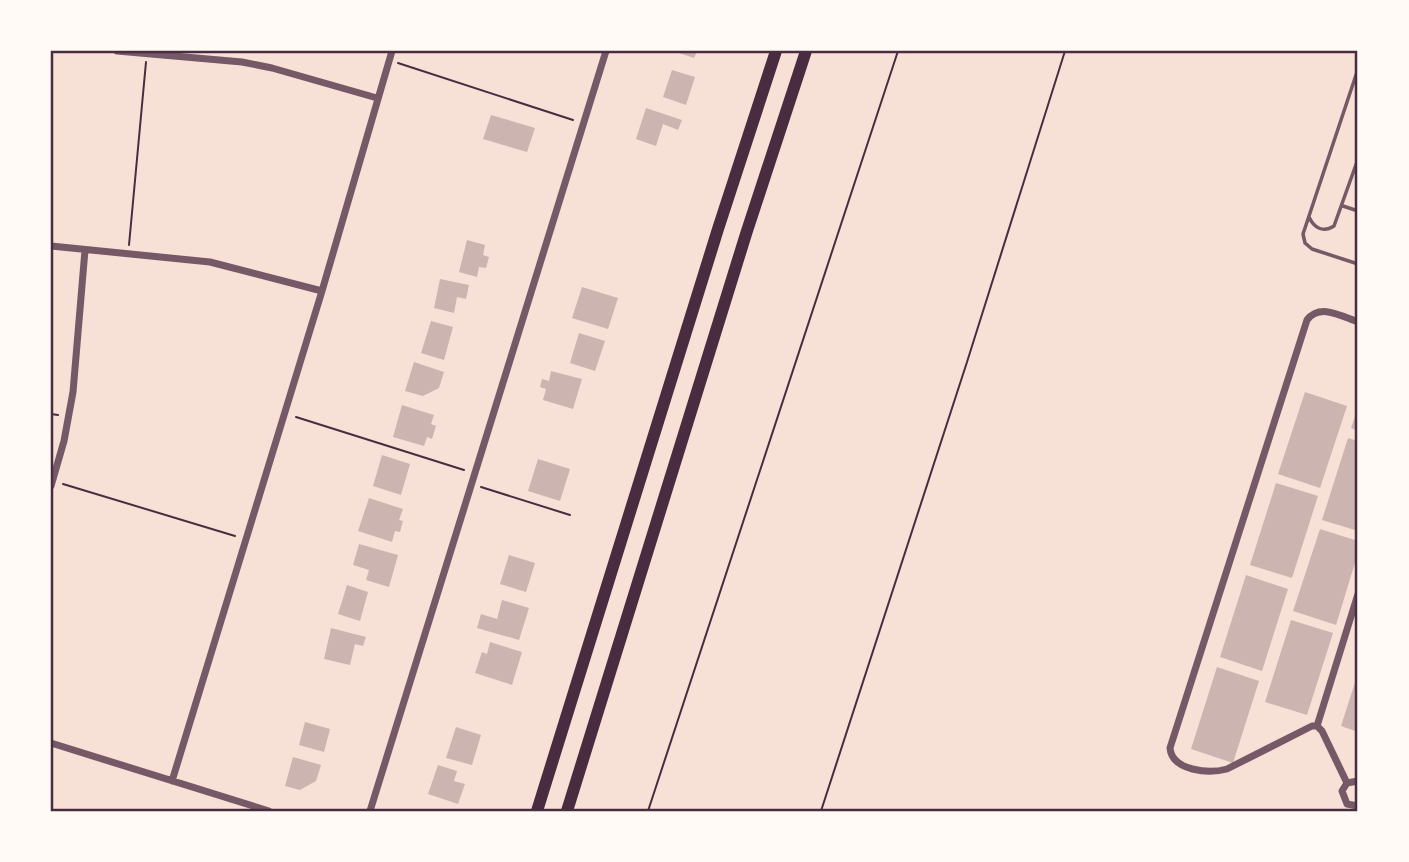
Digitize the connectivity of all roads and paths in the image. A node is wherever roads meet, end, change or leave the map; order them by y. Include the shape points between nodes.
1 (117, 51) edge
2 (391, 51) edge
3 (606, 51) edge
4 (776, 51) edge
5 (806, 51) edge
6 (898, 51) edge
7 (1065, 51) edge
8 (147, 53) junction
9 (389, 60) junction
10 (1358, 69) edge
11 (377, 98) junction
12 (584, 124) junction
13 (1358, 159) edge
14 (1343, 206) junction
15 (1358, 211) edge
16 (1309, 217) junction
17 (51, 246) edge
18 (85, 250) junction
19 (128, 254) junction
20 (1358, 264) edge
21 (322, 291) junction
22 (1358, 321) edge
23 (285, 414) junction
24 (475, 474) junction
25 (52, 483) edge
26 (472, 484) junction
27 (570, 515) dead end
28 (246, 540) junction
29 (1358, 594) edge
30 (1317, 726) junction
31 (51, 743) edge
32 (172, 781) junction
33 (1358, 781) edge
34 (1347, 783) junction
35 (1358, 806) edge
36 (269, 811) edge
37 (370, 811) edge
38 (537, 811) edge
39 (567, 811) edge
40 (648, 811) edge
41 (821, 811) edge

1 - 8 street
2 - 9 street
3 - 12 street
4 - 38 main road
5 - 39 main road
6 - 40 path
7 - 41 path
8 - 11 street via 242,62
8 - 19 path
9 - 11 street
9 - 12 path
10 - 16 lane
11 - 21 street
12 - 24 street
13 - 14 lane
14 - 15 lane
14 - 16 lane via 1338,222 1329,229 1319,229
16 - 20 lane via 1303,234 1308,246
17 - 18 street
18 - 19 street
18 - 25 street via 73,392
19 - 21 street via 210,262
21 - 23 street
22 - 30 street via 1324,310 1307,320 1170,752 1180,765 1222,771
23 - 24 path
23 - 28 street
24 - 26 street
25 - 28 path
26 - 27 path
26 - 37 street
28 - 32 street
29 - 30 street
30 - 34 street
31 - 32 street
32 - 36 street
33 - 34 street
34 - 35 street via 1342,791 1344,800

